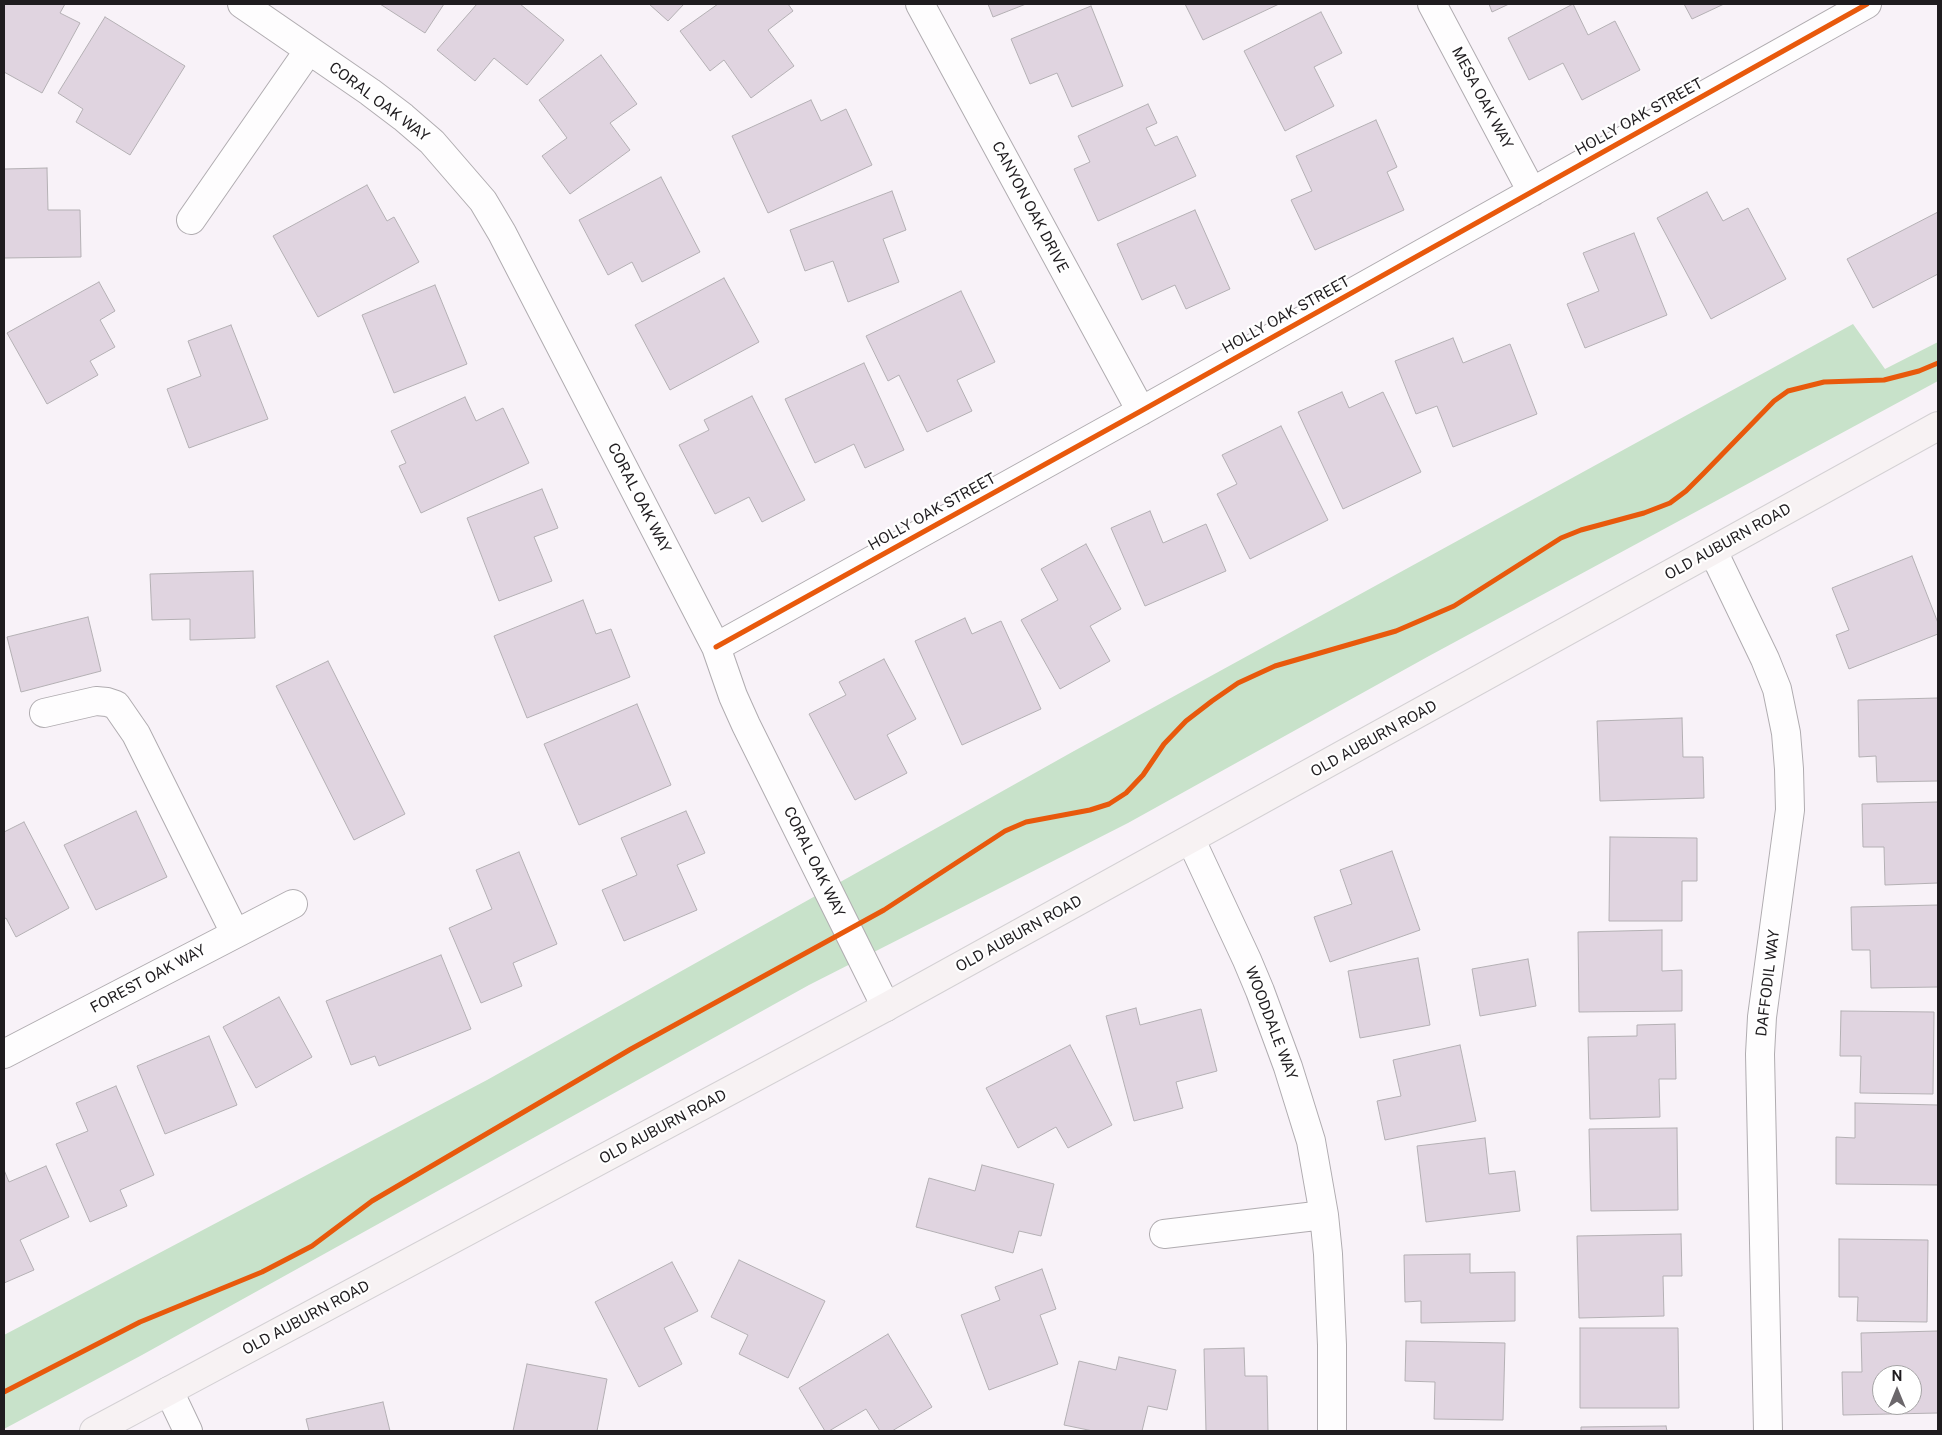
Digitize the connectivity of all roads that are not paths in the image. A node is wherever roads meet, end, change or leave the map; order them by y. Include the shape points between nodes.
1 (242, 4) edge
2 (920, 4) edge
3 (1432, 4) edge
4 (1867, 4) edge
5 (309, 50) junction
6 (1532, 192) junction
7 (191, 220) dead end
8 (1141, 411) junction
9 (1938, 426) edge
10 (1713, 551) junction
11 (716, 646) junction
12 (44, 713) dead end
13 (1191, 840) junction
14 (293, 904) dead end
15 (235, 934) junction
16 (886, 1007) junction
17 (4, 1054) edge
18 (1324, 1215) junction
19 (1164, 1234) dead end
20 (169, 1391) junction
21 (94, 1431) edge
22 (188, 1431) edge
23 (1332, 1431) edge
24 (1768, 1431) edge

1 - 5 street, CORAL OAK WAY
2 - 8 street, CANYON OAK DRIVE
3 - 6 street, MESA OAK WAY
4 - 6 street, HOLLY OAK STREET
5 - 7 street
5 - 11 street, CORAL OAK WAY via 370,92 432,142 483,201
6 - 8 street, HOLLY OAK STREET
8 - 11 street, HOLLY OAK STREET
9 - 10 main road, OLD AUBURN ROAD
10 - 13 main road, OLD AUBURN ROAD
10 - 24 street, DAFFODIL WAY via 1777,689 1789,769 1790,810 1762,1017 1760,1054
11 - 16 street, CORAL OAK WAY via 746,725
12 - 15 street via 96,701 116,705 136,734
13 - 16 main road, OLD AUBURN ROAD
13 - 18 street, WOODDALE WAY via 1248,960 1278,1036 1310,1141
14 - 15 street, FOREST OAK WAY
15 - 17 street, FOREST OAK WAY
16 - 20 main road, OLD AUBURN ROAD
18 - 19 street
18 - 23 street, WOODDALE WAY via 1330,1308
20 - 21 main road, OLD AUBURN ROAD
20 - 22 street

